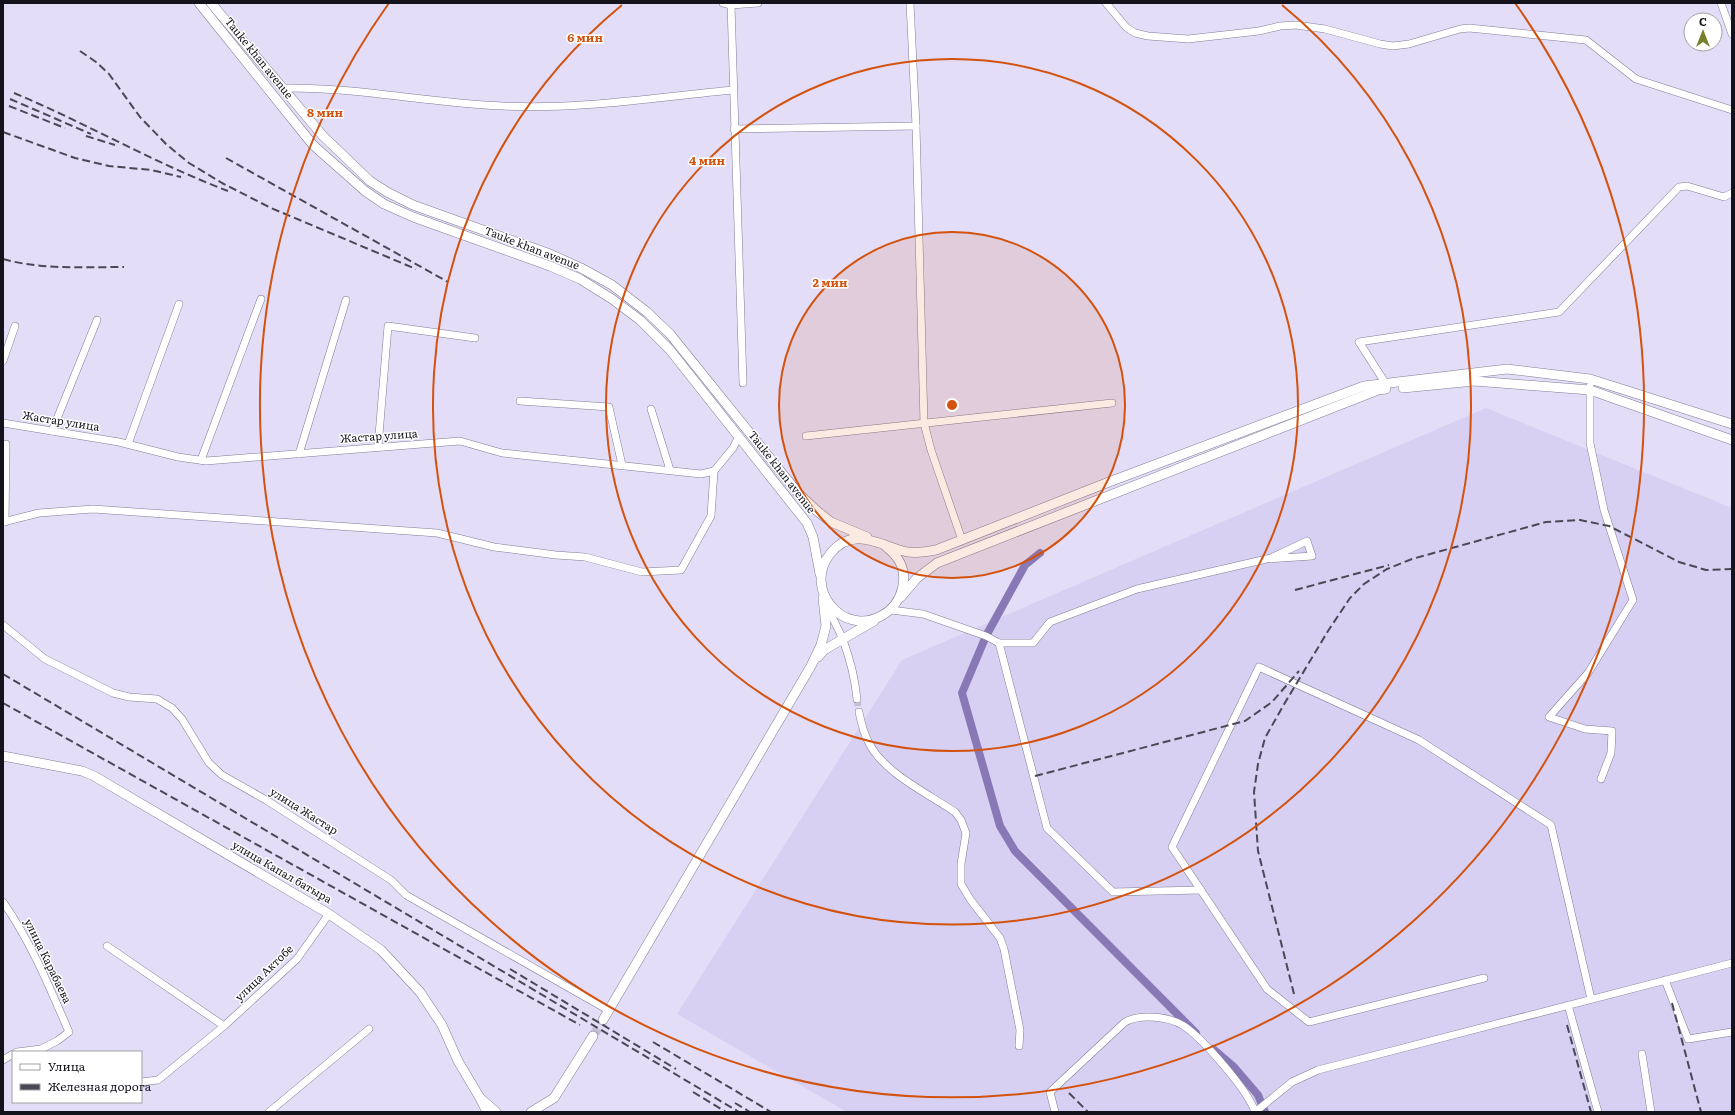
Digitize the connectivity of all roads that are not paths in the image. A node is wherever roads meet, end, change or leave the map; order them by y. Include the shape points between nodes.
1 (199, 3) edge
2 (212, 3) edge
3 (758, 3) edge
4 (910, 3) edge
5 (1106, 3) edge
6 (1721, 3) edge
7 (727, 4) edge
8 (1732, 34) edge
9 (237, 41) junction
10 (283, 88) junction
11 (733, 90) junction
12 (1732, 110) edge
13 (916, 126) junction
14 (734, 129) junction
15 (323, 136) junction
16 (314, 145) junction
17 (1732, 193) edge
18 (261, 299) dead end
19 (346, 300) dead end
20 (179, 304) dead end
21 (97, 320) dead end
22 (15, 326) dead end
23 (475, 338) dead end
24 (3, 361) edge
25 (1590, 379) junction
26 (743, 383) dead end
27 (1386, 384) junction
28 (1590, 390) junction
29 (520, 401) dead end
30 (1112, 403) dead end
31 (651, 409) dead end
32 (3, 423) edge
33 (924, 423) junction
34 (1732, 424) edge
35 (52, 431) junction
36 (739, 436) junction
37 (806, 436) dead end
38 (1732, 440) edge
39 (6, 444) dead end
40 (128, 444) junction
41 (378, 447) junction
42 (299, 454) junction
43 (201, 460) junction
44 (622, 465) junction
45 (670, 470) junction
46 (714, 471) junction
47 (798, 493) junction
48 (789, 501) junction
49 (4, 522) edge
50 (874, 540) junction
51 (962, 540) junction
52 (883, 544) junction
53 (1265, 559) junction
54 (821, 582) junction
55 (825, 596) junction
56 (898, 601) junction
57 (891, 610) junction
58 (880, 617) junction
59 (3, 625) edge
60 (843, 640) junction
61 (999, 643) junction
62 (811, 666) junction
63 (857, 699) tunnel mouth
64 (859, 712) tunnel mouth
65 (3, 756) edge
66 (1601, 779) dead end
67 (1202, 890) junction
68 (3, 902) edge
69 (329, 914) junction
70 (107, 946) dead end
71 (1732, 963) edge
72 (1484, 978) dead end
73 (1664, 980) junction
74 (1591, 999) junction
75 (1568, 1005) junction
76 (608, 1010) junction
77 (603, 1020) tunnel mouth
78 (224, 1026) junction
79 (370, 1029) dead end
80 (1732, 1032) edge
81 (593, 1036) tunnel mouth
82 (1019, 1046) dead end
83 (44, 1050) edge
84 (18, 1051) edge
85 (1642, 1054) dead end
86 (12, 1055) edge
87 (3, 1060) edge
88 (142, 1082) edge
89 (554, 1098) junction
90 (492, 1111) edge
91 (269, 1112) edge
92 (503, 1112) edge
93 (531, 1112) edge
94 (543, 1112) edge
95 (549, 1112) edge
96 (1055, 1112) edge
97 (1598, 1112) edge
98 (1651, 1112) edge

1 - 9 main road, Tauke khan avenue
2 - 9 main road, Tauke khan avenue
3 - 7 street
4 - 13 street
5 - 12 street via 1126,27 1135,33 1148,36 1188,39 1296,25 1325,29 1393,46 1469,28 1586,40 1636,79
6 - 8 street
7 - 11 street
9 - 10 main road, Tauke khan avenue
9 - 16 main road, Tauke khan avenue
10 - 11 street via 314,87 502,106 553,107
10 - 15 main road, Tauke khan avenue
11 - 14 street
13 - 14 street
13 - 33 street
14 - 26 street
15 - 16 main road
15 - 47 main road, Tauke khan avenue via 370,181 387,192 413,205 550,254 612,284 670,334
16 - 36 main road, Tauke khan avenue via 365,192 384,204 412,217 550,266 612,299 640,320 670,350
17 - 27 street via 1724,197 1687,186 1679,187 1559,312 1359,342
18 - 43 street
19 - 42 street
20 - 40 street
21 - 35 street
22 - 24 street
23 - 41 street via 388,326
25 - 27 main road via 1507,369
25 - 28 street
25 - 34 main road
27 - 51 main road via 1364,386
28 - 38 main road
28 - 56 main road via 1474,381 1378,390 937,563 917,578
28 - 66 street via 1590,443 1604,510 1633,600 1588,673 1549,717 1585,729 1612,731 1611,753
29 - 44 street via 609,407
30 - 33 street
31 - 45 street
32 - 35 street, Жастар улица
33 - 37 street
33 - 51 street
35 - 40 street, Жастар улица
36 - 46 street via 733,448
36 - 48 main road, Tauke khan avenue
39 - 49 street
40 - 43 street, Жастар улица
41 - 42 street, Жастар улица
41 - 44 street, Жастар улица via 460,441 502,453
42 - 43 street, Жастар улица
44 - 45 street, Жастар улица
45 - 46 street, Жастар улица via 701,474
46 - 49 street via 711,516 681,570 642,572 585,557 494,547 437,533 93,508 39,513
47 - 48 main road
47 - 50 main road, Tauke khan avenue via 831,522
48 - 54 main road, Tauke khan avenue via 807,523 813,537
50 - 52 main road
50 - 54 main road via 858,539 843,543 831,553 823,566
51 - 52 main road via 936,550 921,552 904,551
52 - 56 main road via 895,554 902,569 903,586
53 - 53 street via 1307,541 1312,556 1281,558
53 - 61 street via 1136,589 1050,622 1033,643
54 - 55 main road
55 - 58 main road via 829,605 853,620 867,621
55 - 60 street via 830,614
55 - 62 main road via 826,626
56 - 57 main road
57 - 58 main road
57 - 61 street via 924,614
58 - 60 main road
59 - 76 street, улица Жастар via 45,659 113,693 157,699 172,708 182,719 209,763 222,775 391,880 406,895
60 - 62 main road via 824,650
60 - 63 street via 855,678
61 - 67 street via 1047,828 1113,892
62 - 76 main road
64 - 82 street via 868,742 876,754 893,771 955,812 961,820 966,833 961,884 1000,938 1004,949 1020,1030
65 - 69 main road, улица Капал батыра via 82,771 94,776
67 - 72 street via 1268,989 1309,1022
67 - 74 street via 1172,846 1259,667 1419,740 1551,825
68 - 83 street, улица Карабаева via 20,926 44,973 69,1032
69 - 78 street, улица Актобе via 296,959
69 - 90 main road, улица Капал батыра via 381,950 420,992 442,1025 458,1061 480,1098
70 - 78 street
71 - 73 street
73 - 74 street
73 - 80 street via 1688,1039
74 - 75 street
75 - 96 street via 1318,1070 1292,1082 1255,1112 1252,1102 1221,1062 1183,1026 1160,1019 1139,1017 1125,1022 1050,1092
75 - 97 street
76 - 77 main road
78 - 88 street, улица Актобе via 158,1080
79 - 91 street
81 - 89 main road
83 - 84 street
85 - 98 street
86 - 87 street
89 - 93 main road
89 - 94 main road
89 - 95 main road
90 - 92 main road

